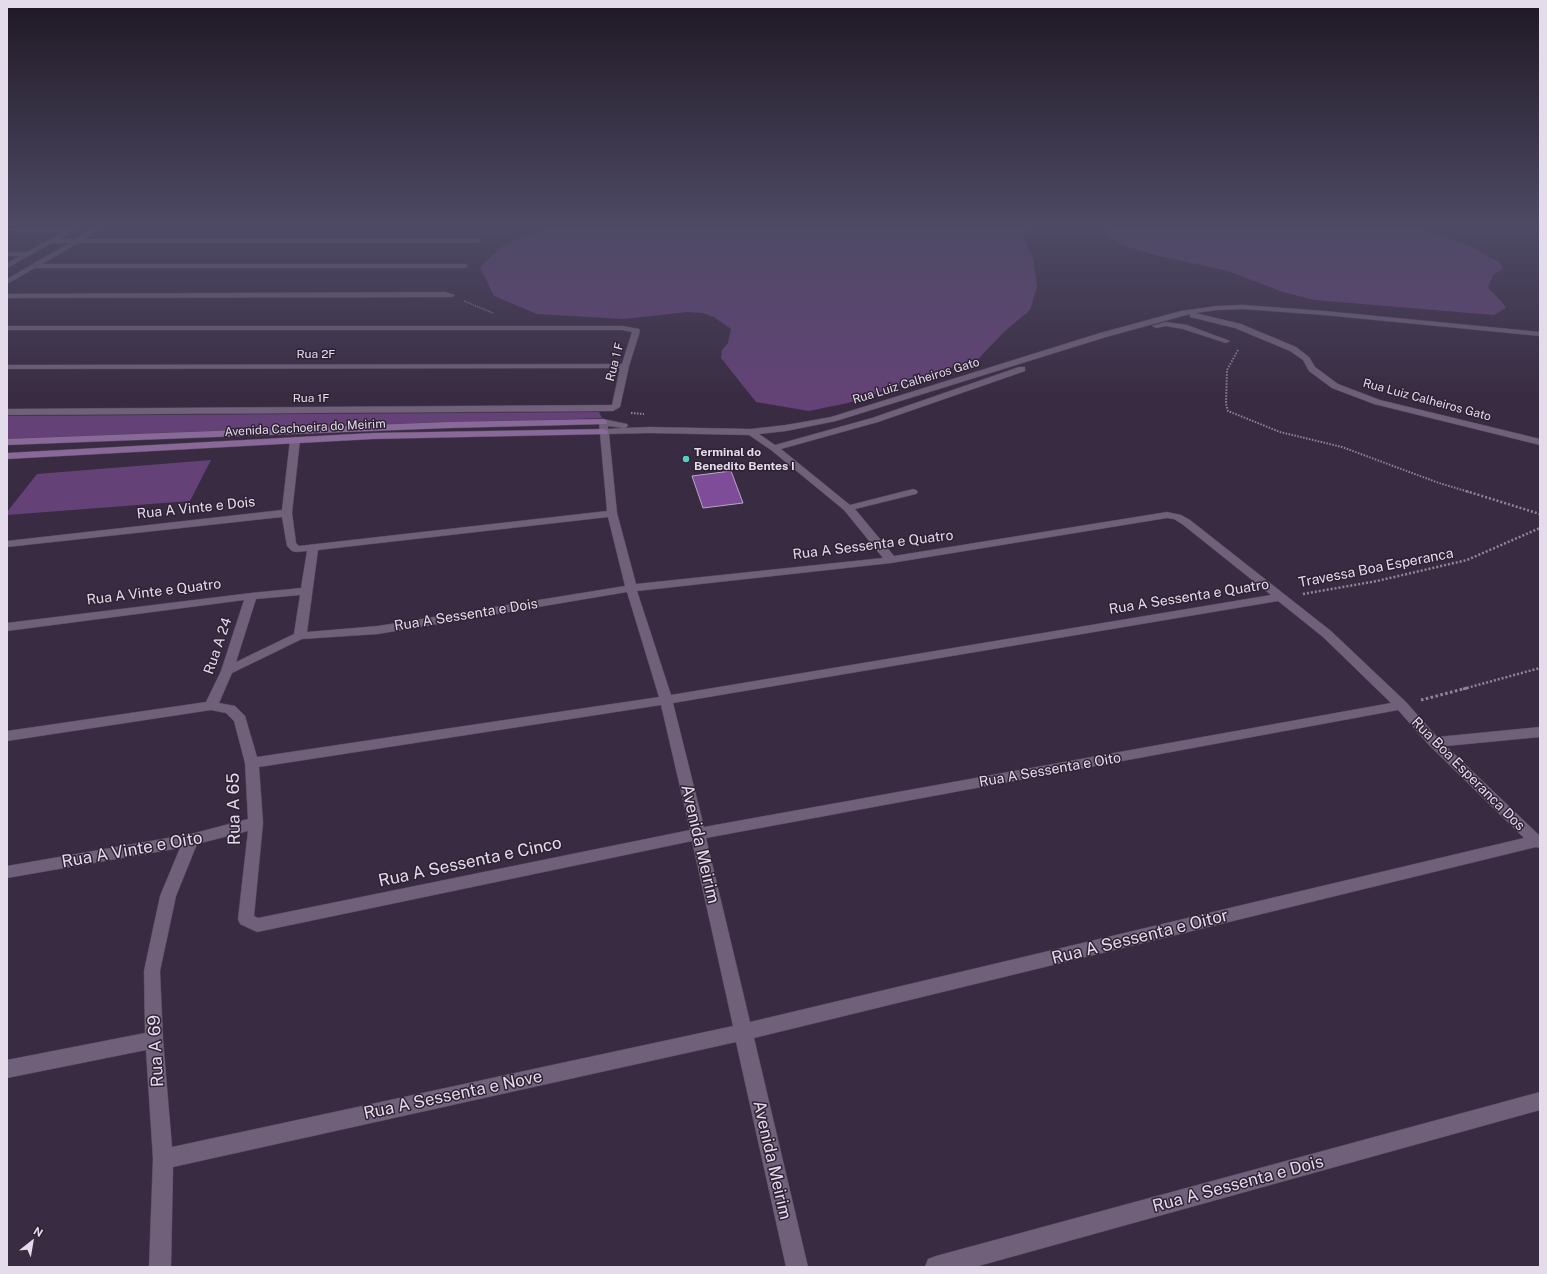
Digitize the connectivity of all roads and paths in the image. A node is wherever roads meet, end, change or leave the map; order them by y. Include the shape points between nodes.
1 (452, 295) joint
2 (7, 296) edge
3 (1184, 313) junction
4 (7, 328) edge
5 (526, 328) junction
6 (1540, 334) edge
7 (1226, 341) joint
8 (625, 366) junction
9 (7, 367) edge
10 (616, 407) joint
11 (7, 412) edge
12 (603, 427) junction
13 (751, 432) junction
14 (295, 440) junction
15 (7, 442) edge
16 (1540, 442) edge
17 (774, 448) junction
18 (7, 456) edge
19 (913, 492) dead end
20 (848, 508) junction
21 (287, 513) junction
22 (612, 513) junction
23 (1540, 514) edge
24 (1540, 528) edge
25 (7, 544) edge
26 (314, 548) junction
27 (891, 560) junction
28 (631, 588) junction
29 (306, 591) junction
30 (251, 596) junction
31 (1282, 597) junction
32 (7, 628) edge
33 (300, 636) junction
34 (1540, 668) edge
35 (226, 671) junction
36 (666, 700) junction
37 (1401, 705) junction
38 (211, 706) junction
39 (1540, 732) edge
40 (7, 736) edge
41 (1434, 742) junction
42 (252, 763) junction
43 (256, 824) junction
44 (698, 834) junction
45 (191, 840) junction
46 (1538, 842) edge
47 (7, 872) edge
48 (249, 922) joint
49 (743, 1032) junction
50 (154, 1040) junction
51 (7, 1069) edge
52 (1540, 1101) edge
53 (163, 1159) junction
54 (160, 1267) edge
55 (797, 1267) edge
56 (936, 1267) edge

1 - 2 street
1 - 5 path
3 - 6 street, Rua Luiz Calheiros Gato via 1217,308 1279,309
3 - 13 street, Rua Luiz Calheiros Gato via 1103,335 833,419
3 - 16 street, Rua Luiz Calheiros Gato via 1238,326 1278,342 1306,359 1312,369 1335,386 1377,402
4 - 5 street
5 - 8 street, Rua 1 F via 629,328 636,331
7 - 17 street via 1184,327 1158,325 1092,344 875,420
7 - 23 path via 1239,347 1227,370 1228,411 1280,432 1342,448
8 - 9 street, Rua 2F
8 - 10 street, Rua 1 F
10 - 11 street, Rua 1F
12 - 13 street, Rua Luiz Calheiros Gato
12 - 14 street, Avenida Cachoeira do Meirim
12 - 15 street, Avenida Cachoeira do Meirim via 450,425
12 - 22 street, Avenida Meirim
13 - 17 street
14 - 18 street, Avenida Cachoeira do Meirim
14 - 21 street
17 - 20 street
19 - 20 street
20 - 27 street
21 - 25 street, Rua A Vinte e Dois
21 - 26 street via 291,544 296,549
22 - 26 street
22 - 28 street, Avenida Meirim
24 - 31 path, Travessa Boa Esperanca via 1467,560 1377,581
26 - 29 street
27 - 28 street, Rua A Sessenta e Quatro
27 - 31 street, Rua A Sessenta e Quatro via 1167,516 1178,517
28 - 33 street, Rua A Sessenta e Dois via 378,630
28 - 36 street, Avenida Meirim
29 - 30 street, Rua A Vinte e Quatro
29 - 33 street
30 - 32 street, Rua A Vinte e Quatro
30 - 35 street, Rua A 24
31 - 36 street, Rua A Sessenta e Quatro
31 - 37 street, Rua Boa Esperanca Dos via 1327,634
33 - 35 street
34 - 37 path
35 - 38 street, Rua A 24
36 - 42 street
36 - 44 street, Avenida Meirim
37 - 41 street, Rua Boa Esperanca Dos
37 - 44 street, Rua A Sessenta e Oito
38 - 40 street
38 - 42 street, Rua A 65 via 230,709 240,719
39 - 41 street
41 - 46 street, Rua Boa Esperanca Dos
42 - 43 street, Rua A 65
43 - 45 street, Rua A Vinte e Oito
43 - 48 street, Rua A 65 via 246,919
44 - 48 street, Rua A Sessenta e Cinco via 257,925
44 - 49 street, Avenida Meirim
45 - 47 street, Rua A Vinte e Oito
45 - 50 street, Rua A 69 via 168,896 152,972
46 - 49 street, Rua A Sessenta e Oitor
49 - 53 street, Rua A Sessenta e Nove
49 - 55 street, Avenida Meirim
50 - 51 street
50 - 53 street, Rua A 69
52 - 56 street, Rua A Sessenta e Dois
53 - 54 street, Rua A 69

